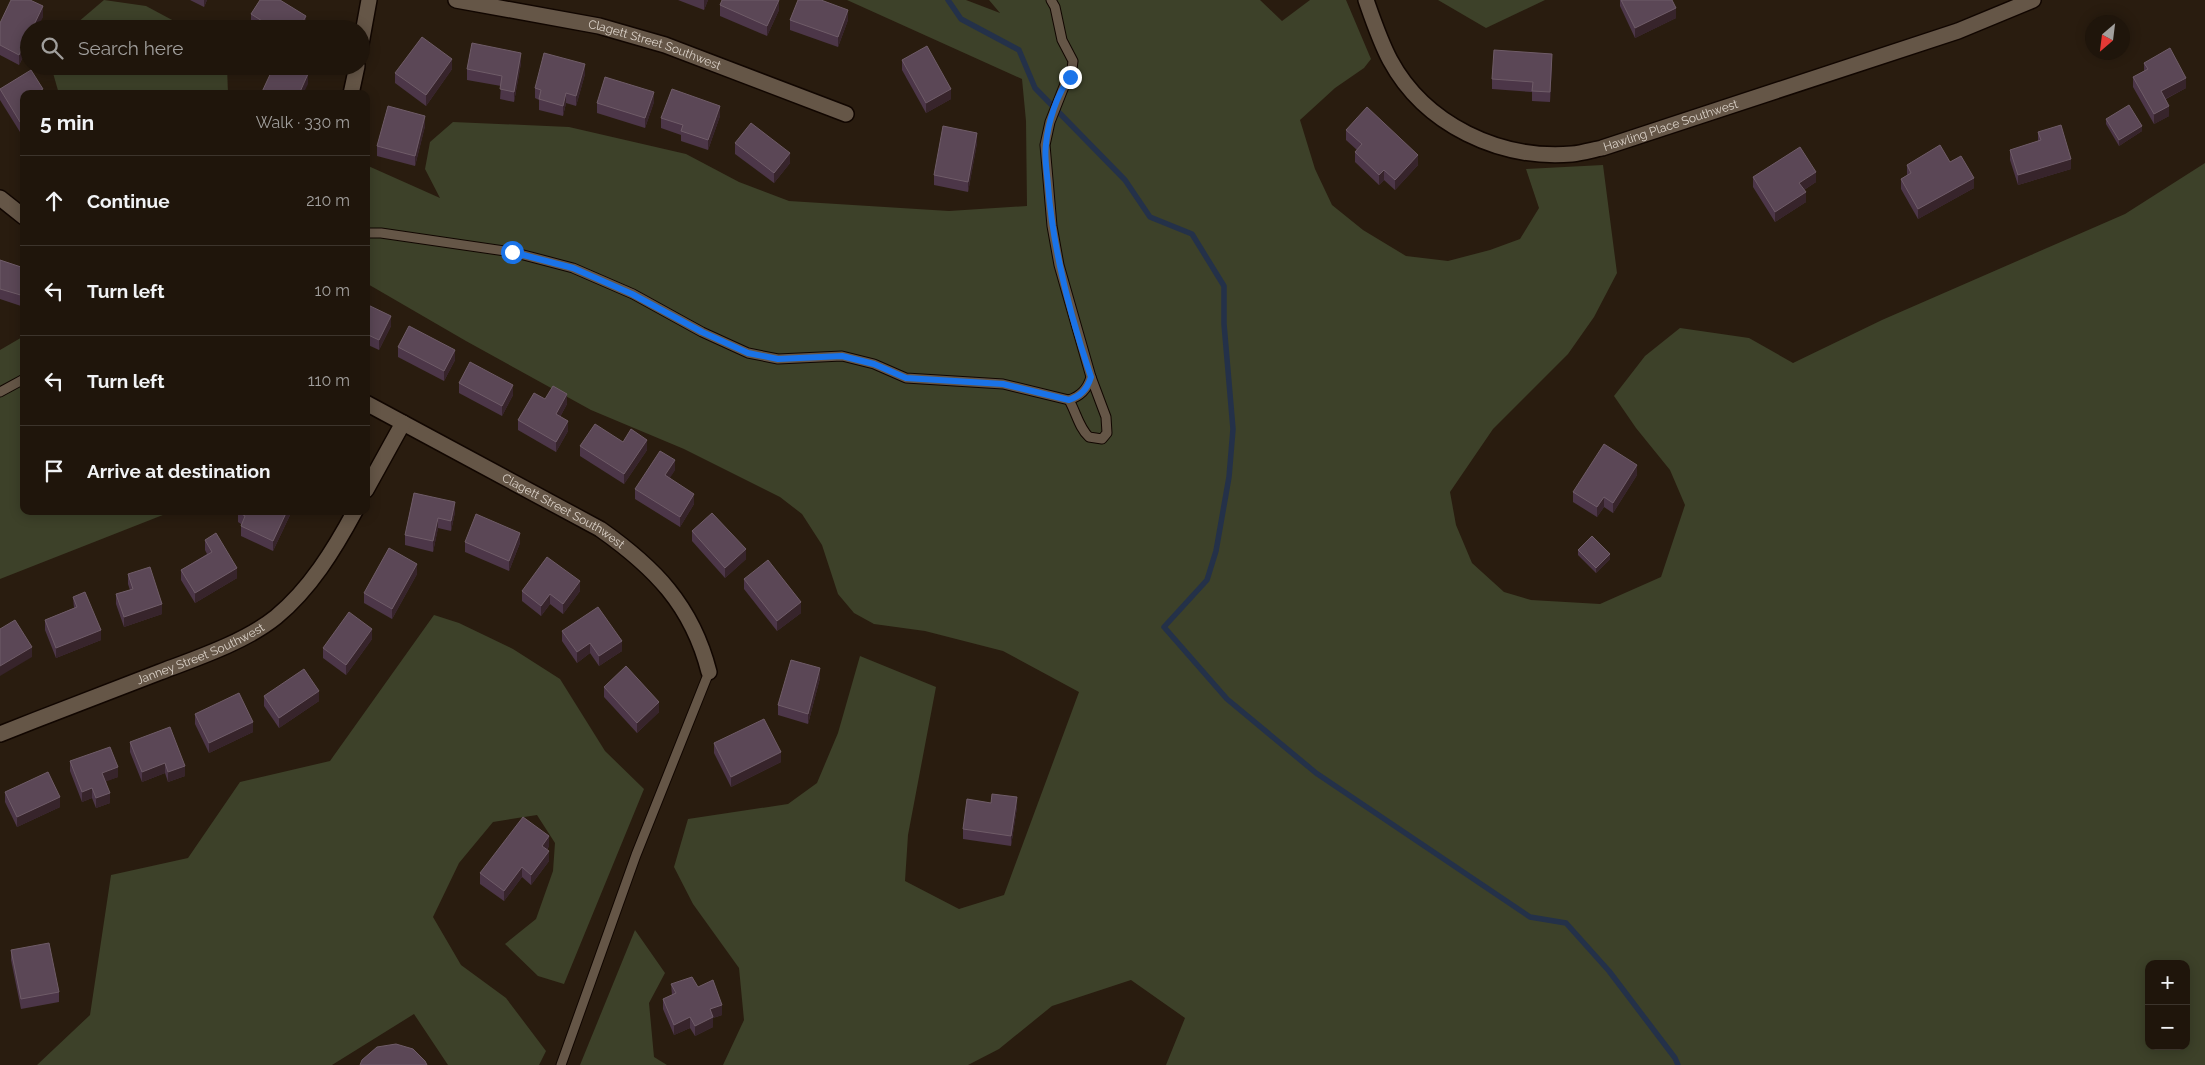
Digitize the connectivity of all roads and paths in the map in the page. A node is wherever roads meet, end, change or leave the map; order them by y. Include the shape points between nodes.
1 (369, 0) edge
2 (456, 0) edge
3 (1051, 0) edge
4 (1366, 0) edge
5 (2033, 0) edge
6 (365, 20) edge
7 (355, 75) edge
8 (352, 90) edge
9 (846, 114) dead end
10 (0, 198) edge
11 (20, 214) edge
12 (370, 233) edge
13 (1091, 377) junction
14 (20, 382) edge
15 (0, 392) edge
16 (1069, 400) junction
17 (370, 405) edge
18 (403, 423) junction
19 (370, 483) edge
20 (353, 515) edge
21 (709, 672) joint
22 (0, 734) edge
23 (561, 1065) edge

1 - 6 street
2 - 9 street, Clagett Street Southwest via 599,26 665,45
3 - 13 lane via 1062,40 1073,61 1070,77 1050,122 1045,145 1052,226 1059,265
4 - 5 street, Hawling Place Southwest via 1390,60 1422,102 1443,120 1491,144 1543,154 1573,154 1602,148 1958,31
7 - 8 street
10 - 11 street
12 - 16 lane via 512,252 573,268 748,353 778,359 842,356 874,364 906,378 1003,384
13 - 16 lane via 1085,390
13 - 16 lane via 1106,417 1107,433 1102,439 1089,437 1084,432
14 - 15 lane
17 - 18 street, Clagett Street Southwest
18 - 19 street
18 - 21 street, Clagett Street Southwest via 600,529 629,549 666,584 681,605 694,626
20 - 22 street, Janney Street Southwest via 328,558 301,593 250,634 200,657
21 - 23 lane via 636,855

